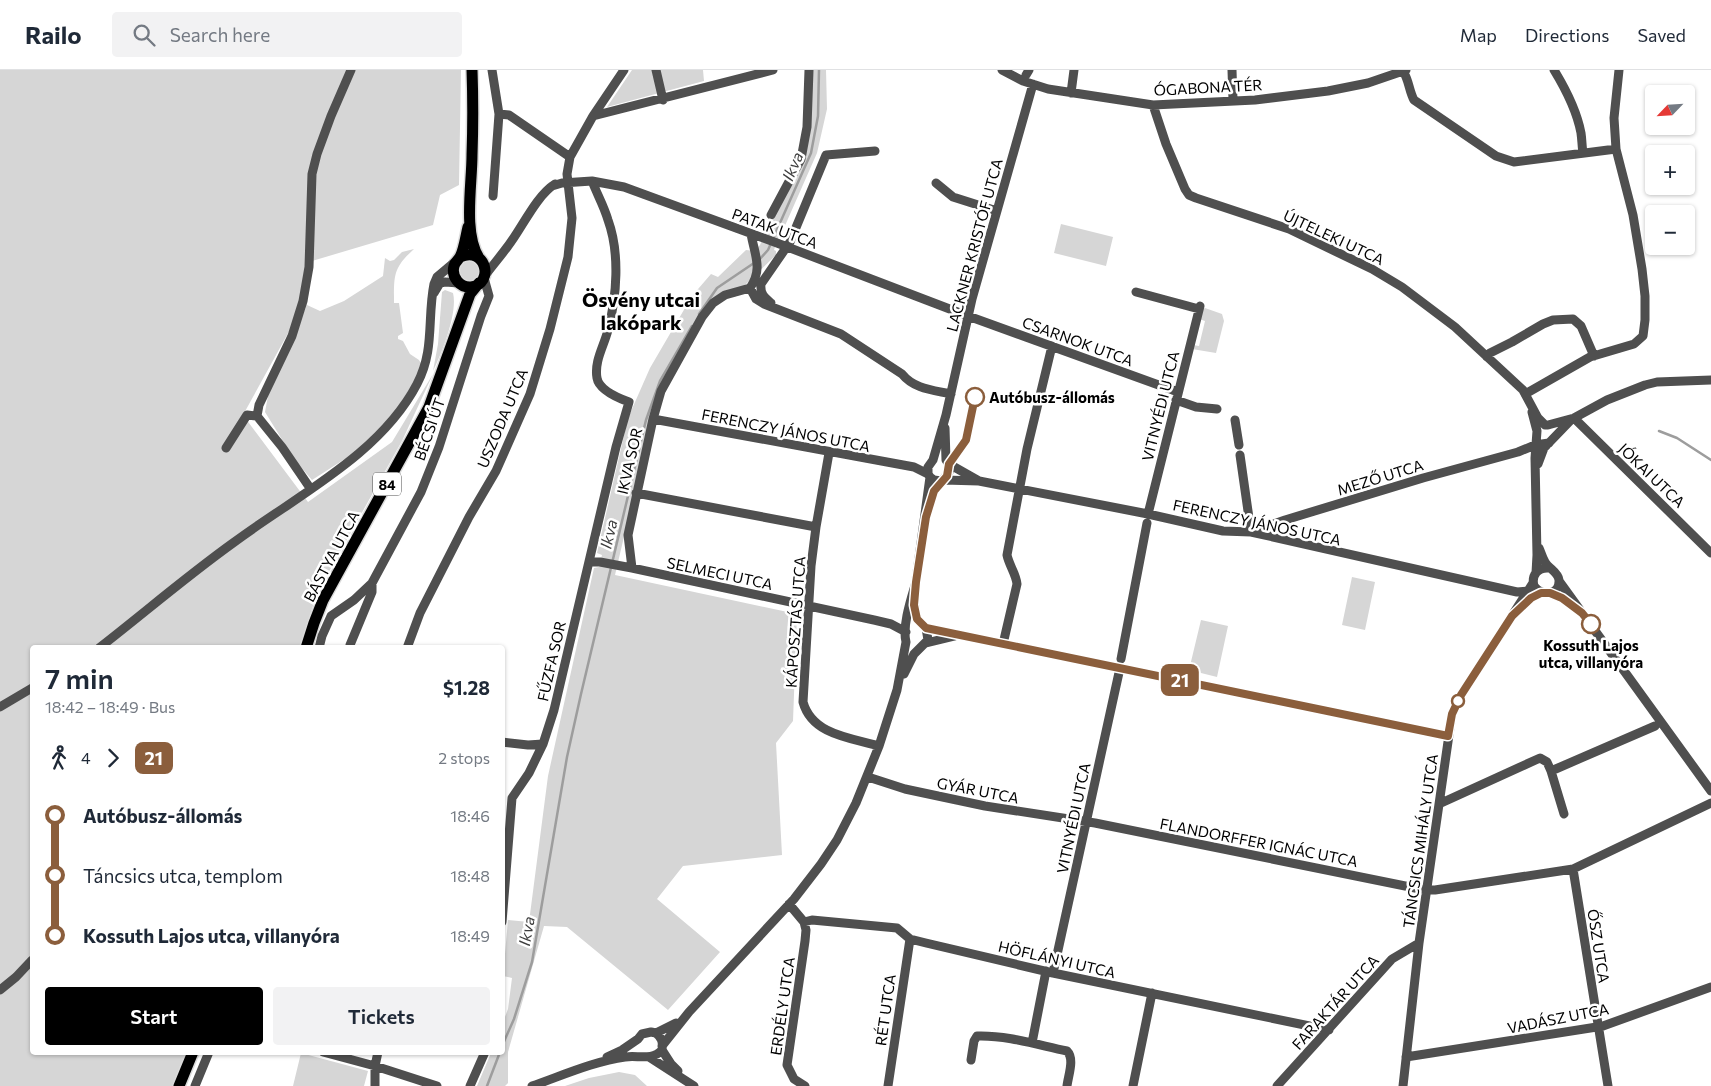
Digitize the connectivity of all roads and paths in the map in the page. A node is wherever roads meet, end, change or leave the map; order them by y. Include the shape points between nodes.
1 (351, 70) edge
2 (472, 70) edge
3 (492, 70) edge
4 (624, 70) edge
5 (656, 70) edge
6 (773, 70) edge
7 (809, 70) edge
8 (1002, 70) edge
9 (1074, 70) edge
10 (1232, 70) edge
11 (1377, 70) edge
12 (1404, 70) edge
13 (1554, 70) edge
14 (1618, 70) edge
15 (1380, 79) junction
16 (1033, 84) junction
17 (1071, 93) junction
18 (663, 100) junction
19 (1233, 100) junction
20 (1153, 105) junction
21 (499, 114) junction
22 (593, 116) junction
23 (1616, 149) junction
24 (875, 151) dead end
25 (1583, 153) junction
26 (570, 157) junction
27 (568, 178) junction
28 (592, 181) junction
29 (936, 183) dead end
30 (493, 196) dead end
31 (997, 210) junction
32 (771, 215) dead end
33 (470, 223) junction
34 (751, 234) junction
35 (787, 247) junction
36 (504, 252) junction
37 (479, 258) junction
38 (458, 259) junction
39 (482, 279) junction
40 (460, 283) junction
41 (750, 288) junction
42 (1136, 292) dead end
43 (432, 303) junction
44 (781, 311) junction
45 (968, 316) junction
46 (462, 318) junction
47 (1052, 346) junction
48 (1594, 356) junction
49 (1487, 357) junction
50 (1711, 380) edge
51 (951, 394) junction
52 (1525, 394) junction
53 (1177, 396) junction
54 (1217, 409) dead end
55 (946, 415) junction
56 (257, 416) junction
57 (1574, 418) junction
58 (652, 419) junction
59 (1235, 420) dead end
60 (1547, 425) junction
61 (1542, 439) junction
62 (1239, 445) dead end
63 (226, 448) dead end
64 (1518, 452) junction
65 (829, 453) junction
66 (1240, 455) dead end
67 (1535, 458) junction
68 (932, 462) junction
69 (947, 462) junction
70 (914, 467) junction
71 (1536, 472) junction
72 (929, 476) junction
73 (942, 481) junction
74 (979, 481) junction
75 (310, 488) junction
76 (1019, 488) junction
77 (636, 493) junction
78 (1148, 514) junction
79 (926, 517) junction
80 (1147, 524) dead end
81 (816, 527) junction
82 (1251, 532) junction
83 (1537, 543) junction
84 (1711, 553) edge
85 (590, 562) junction
86 (632, 568) junction
87 (1550, 568) junction
88 (1536, 573) junction
89 (1559, 581) junction
90 (916, 582) junction
91 (372, 583) junction
92 (1530, 587) junction
93 (1546, 593) junction
94 (808, 606) junction
95 (1582, 613) junction
96 (1512, 616) junction
97 (923, 626) junction
98 (906, 627) junction
99 (958, 635) junction
100 (906, 642) junction
101 (1003, 644) junction
102 (103, 645) edge
103 (307, 645) edge
104 (320, 645) edge
105 (350, 645) dead end
106 (408, 645) edge
107 (923, 646) junction
108 (1120, 664) junction
109 (30, 689) edge
110 (897, 690) junction
111 (0, 707) edge
112 (1654, 726) dead end
113 (1448, 736) junction
114 (505, 742) edge
115 (542, 744) junction
116 (879, 746) junction
117 (1551, 771) junction
118 (868, 777) junction
119 (1711, 791) edge
120 (1711, 803) edge
121 (1439, 804) junction
122 (1564, 814) dead end
123 (1086, 821) junction
124 (1573, 869) junction
125 (505, 885) edge
126 (1427, 890) junction
127 (790, 904) junction
128 (804, 922) junction
129 (910, 939) junction
130 (1419, 943) junction
131 (30, 962) edge
132 (1050, 972) junction
133 (1711, 987) edge
134 (0, 990) edge
135 (1152, 994) junction
136 (689, 1012) junction
137 (1598, 1027) junction
138 (1330, 1030) junction
139 (656, 1033) junction
140 (638, 1039) junction
141 (1032, 1043) junction
142 (662, 1048) junction
143 (192, 1055) edge
144 (208, 1055) edge
145 (334, 1055) edge
146 (377, 1055) edge
147 (483, 1055) edge
148 (648, 1057) junction
149 (1406, 1057) junction
150 (971, 1060) dead end
151 (375, 1066) junction
152 (573, 1072) junction
153 (179, 1086) edge
154 (194, 1086) edge
155 (375, 1086) edge
156 (437, 1086) edge
157 (470, 1086) edge
158 (532, 1086) edge
159 (694, 1086) edge
160 (805, 1086) edge
161 (888, 1086) edge
162 (1066, 1086) edge
163 (1133, 1086) edge
164 (1277, 1086) edge
165 (1404, 1086) edge
166 (1608, 1086) edge

1 - 56 street via 331,116 312,174 308,267 303,301 292,336 259,405
2 - 33 main road, 84
3 - 21 street
4 - 22 street
5 - 18 street
6 - 18 street
7 - 32 street via 807,127 801,159
8 - 16 street, ÓGABONA TÉR
9 - 17 street
10 - 19 street
11 - 15 street
12 - 15 street, ÓGABONA TÉR
12 - 25 street via 1414,100 1496,156 1514,162
13 - 25 street via 1581,133
14 - 23 street via 1614,118
15 - 19 street, ÓGABONA TÉR via 1328,91
16 - 17 street, ÓGABONA TÉR
16 - 31 street, LACKNER KRISTÓF UTCA
17 - 20 street, ÓGABONA TÉR
18 - 22 street
19 - 20 street, ÓGABONA TÉR
20 - 49 street, ÚJTELEKI UTCA via 1184,189 1192,197 1289,229 1372,269 1436,311
21 - 26 street via 509,115
21 - 30 street
22 - 26 street
23 - 25 street
23 - 48 street via 1633,215 1642,270 1645,329 1643,336 1634,344
24 - 35 street via 826,155
26 - 27 street
27 - 28 street, PATAK UTCA
27 - 36 street via 552,186
27 - 106 street, USZODA UTCA via 572,218 568,257 530,394 496,471 420,613
28 - 34 street, PATAK UTCA via 624,187
28 - 85 street, FŰZFA SOR via 608,220 615,251 613,303 596,366 599,384 630,402 616,447
29 - 31 street via 953,196
31 - 45 street, LACKNER KRISTÓF UTCA
33 - 37 main road, 84 via 473,246
33 - 38 main road, 84
34 - 35 street, PATAK UTCA
34 - 41 street via 758,272
35 - 44 street via 761,284 762,295
35 - 45 street, PATAK UTCA
36 - 37 street via 491,259
36 - 39 street
37 - 38 main road via 468,254
37 - 39 main road, 84 via 485,266
38 - 40 main road, 84 via 453,272
38 - 43 street via 437,277
39 - 40 main road via 470,287
39 - 46 main road, BÁSTYA UTCA / 84 via 470,294
39 - 91 street, BÉCSI ÚT via 489,296 439,447 421,492
40 - 43 street via 440,284
40 - 46 main road, BÁSTYA UTCA / 84
41 - 44 street via 756,299
41 - 58 street via 725,294 702,317 662,391
42 - 53 street, VITNYÉDI UTCA via 1200,307
43 - 75 street via 426,360 418,383 406,402 376,439
44 - 51 street via 841,334 902,374 908,382
45 - 47 street, CSARNOK UTCA
45 - 51 street, LACKNER KRISTÓF UTCA
46 - 103 main road, BÁSTYA UTCA / 84 via 429,407 323,600
47 - 53 street, CSARNOK UTCA
47 - 76 street
48 - 49 street via 1581,326 1573,319 1543,324
48 - 52 street
49 - 52 street, ÚJTELEKI UTCA
50 - 57 street via 1645,385
51 - 55 street, LACKNER KRISTÓF UTCA
52 - 60 street, ÚJTELEKI UTCA via 1538,418
52 - 61 street, ÚJTELEKI UTCA
53 - 54 street, CSARNOK UTCA via 1196,407
53 - 78 street, VITNYÉDI UTCA
55 - 68 street, LACKNER KRISTÓF UTCA
55 - 69 street, LACKNER KRISTÓF UTCA
56 - 63 street via 247,415
56 - 75 street
57 - 60 street
57 - 61 street
57 - 84 street, JÓKAI UTCA
58 - 65 street, FERENCZY JÁNOS UTCA
58 - 77 street, IKVA SOR
59 - 62 street
60 - 61 street via 1540,427
60 - 61 street, ÚJTELEKI UTCA via 1554,431
61 - 64 street, MEZŐ UTCA
61 - 67 street
61 - 71 street via 1544,448
64 - 67 street
64 - 82 street, MEZŐ UTCA
65 - 70 street, FERENCZY JÁNOS UTCA
65 - 81 street, KÁPOSZTÁS UTCA
66 - 82 street
67 - 71 street
68 - 69 street via 938,458
68 - 70 street, FERENCZY JÁNOS UTCA
68 - 72 street, LACKNER KRISTÓF UTCA via 928,467
69 - 73 street, LACKNER KRISTÓF UTCA via 949,472
69 - 74 street, FERENCZY JÁNOS UTCA
70 - 72 street, FERENCZY JÁNOS UTCA
71 - 83 street
72 - 73 street
72 - 79 street, LACKNER KRISTÓF UTCA
73 - 74 street, FERENCZY JÁNOS UTCA
73 - 79 street, LACKNER KRISTÓF UTCA via 932,495
74 - 76 street, FERENCZY JÁNOS UTCA
75 - 102 street via 234,542
76 - 78 street, FERENCZY JÁNOS UTCA
76 - 101 street via 1007,555 1018,584
77 - 81 street
77 - 86 street, IKVA SOR via 628,535
78 - 82 street, FERENCZY JÁNOS UTCA via 1223,531
79 - 90 street, LACKNER KRISTÓF UTCA
80 - 108 street, VITNYÉDI UTCA
81 - 94 street, KÁPOSZTÁS UTCA
82 - 92 street, FERENCZY JÁNOS UTCA via 1518,592
83 - 87 street
83 - 88 street
85 - 86 street, SELMECI UTCA
85 - 115 street, FŰZFA SOR via 554,710
86 - 94 street, SELMECI UTCA
87 - 88 street via 1542,568
87 - 89 street
88 - 92 street
89 - 93 street via 1557,587
89 - 95 street
90 - 97 street, LACKNER KRISTÓF UTCA via 915,611
90 - 98 street, LACKNER KRISTÓF UTCA
91 - 104 street, BÉCSI ÚT via 331,616
91 - 105 street, BÉCSI ÚT via 372,592
92 - 93 street
92 - 96 street, TÁNCSICS MIHÁLY UTCA
93 - 95 street via 1562,598
93 - 96 street, TÁNCSICS MIHÁLY UTCA via 1531,598
94 - 98 street, SELMECI UTCA
94 - 116 street, KÁPOSZTÁS UTCA via 804,702 807,712 813,721 828,731
95 - 119 street
96 - 113 street, TÁNCSICS MIHÁLY UTCA via 1461,695 1452,714
97 - 98 street
97 - 99 street
97 - 107 street, LACKNER KRISTÓF UTCA via 928,637
98 - 100 street, LACKNER KRISTÓF UTCA
99 - 101 street
99 - 107 street
100 - 107 street via 910,647
100 - 110 street, LACKNER KRISTÓF UTCA
101 - 108 street
107 - 110 street, LACKNER KRISTÓF UTCA via 909,661
108 - 113 street
108 - 123 street, VITNYÉDI UTCA
109 - 111 street
110 - 116 street, LACKNER KRISTÓF UTCA
112 - 117 street
113 - 121 street, TÁNCSICS MIHÁLY UTCA
114 - 115 street
115 - 125 street, FŰZFA SOR via 529,773 512,798
116 - 118 street, LACKNER KRISTÓF UTCA
117 - 121 street via 1547,762 1540,758
117 - 122 street
118 - 123 street, GYÁR UTCA via 915,792
118 - 127 street, LACKNER KRISTÓF UTCA via 837,840
120 - 124 street, FLANDORFFER IGNÁC UTCA
121 - 126 street, TÁNCSICS MIHÁLY UTCA
123 - 126 street, FLANDORFFER IGNÁC UTCA
123 - 132 street, VITNYÉDI UTCA
124 - 126 street, FLANDORFFER IGNÁC UTCA
124 - 137 street, ŐSZ UTCA
126 - 130 street, TÁNCSICS MIHÁLY UTCA
127 - 128 street
127 - 136 street, LACKNER KRISTÓF UTCA
128 - 129 street, HÖFLÁNYI UTCA via 812,920 897,928
128 - 160 street, ERDÉLY UTCA via 805,941 787,1065 794,1079
129 - 132 street, HÖFLÁNYI UTCA
129 - 161 street, RÉT UTCA
130 - 138 street, FARAKTÁR UTCA via 1392,959
130 - 149 street, TÁNCSICS MIHÁLY UTCA
131 - 134 street
132 - 135 street, HÖFLÁNYI UTCA
132 - 141 street, VITNYÉDI UTCA
133 - 137 street, VADÁSZ UTCA
135 - 138 street, HÖFLÁNYI UTCA
135 - 163 street
136 - 139 street, LACKNER KRISTÓF UTCA via 672,1026
136 - 142 street, LACKNER KRISTÓF UTCA
137 - 149 street, VADÁSZ UTCA
137 - 166 street, ŐSZ UTCA
138 - 164 street, FARAKTÁR UTCA
139 - 140 street, LACKNER KRISTÓF UTCA via 642,1034
139 - 142 street via 662,1040
140 - 148 street via 638,1050
140 - 152 street, LACKNER KRISTÓF UTCA via 622,1050
141 - 150 street via 977,1036
141 - 162 street via 1070,1054
142 - 148 street, LACKNER KRISTÓF UTCA
142 - 159 street via 671,1064
143 - 153 main road
144 - 154 street
145 - 151 street
146 - 151 street
147 - 157 street
148 - 152 street, LACKNER KRISTÓF UTCA via 624,1057
148 - 159 street
149 - 165 street, TÁNCSICS MIHÁLY UTCA
151 - 155 street
151 - 156 street
152 - 158 street, LACKNER KRISTÓF UTCA

